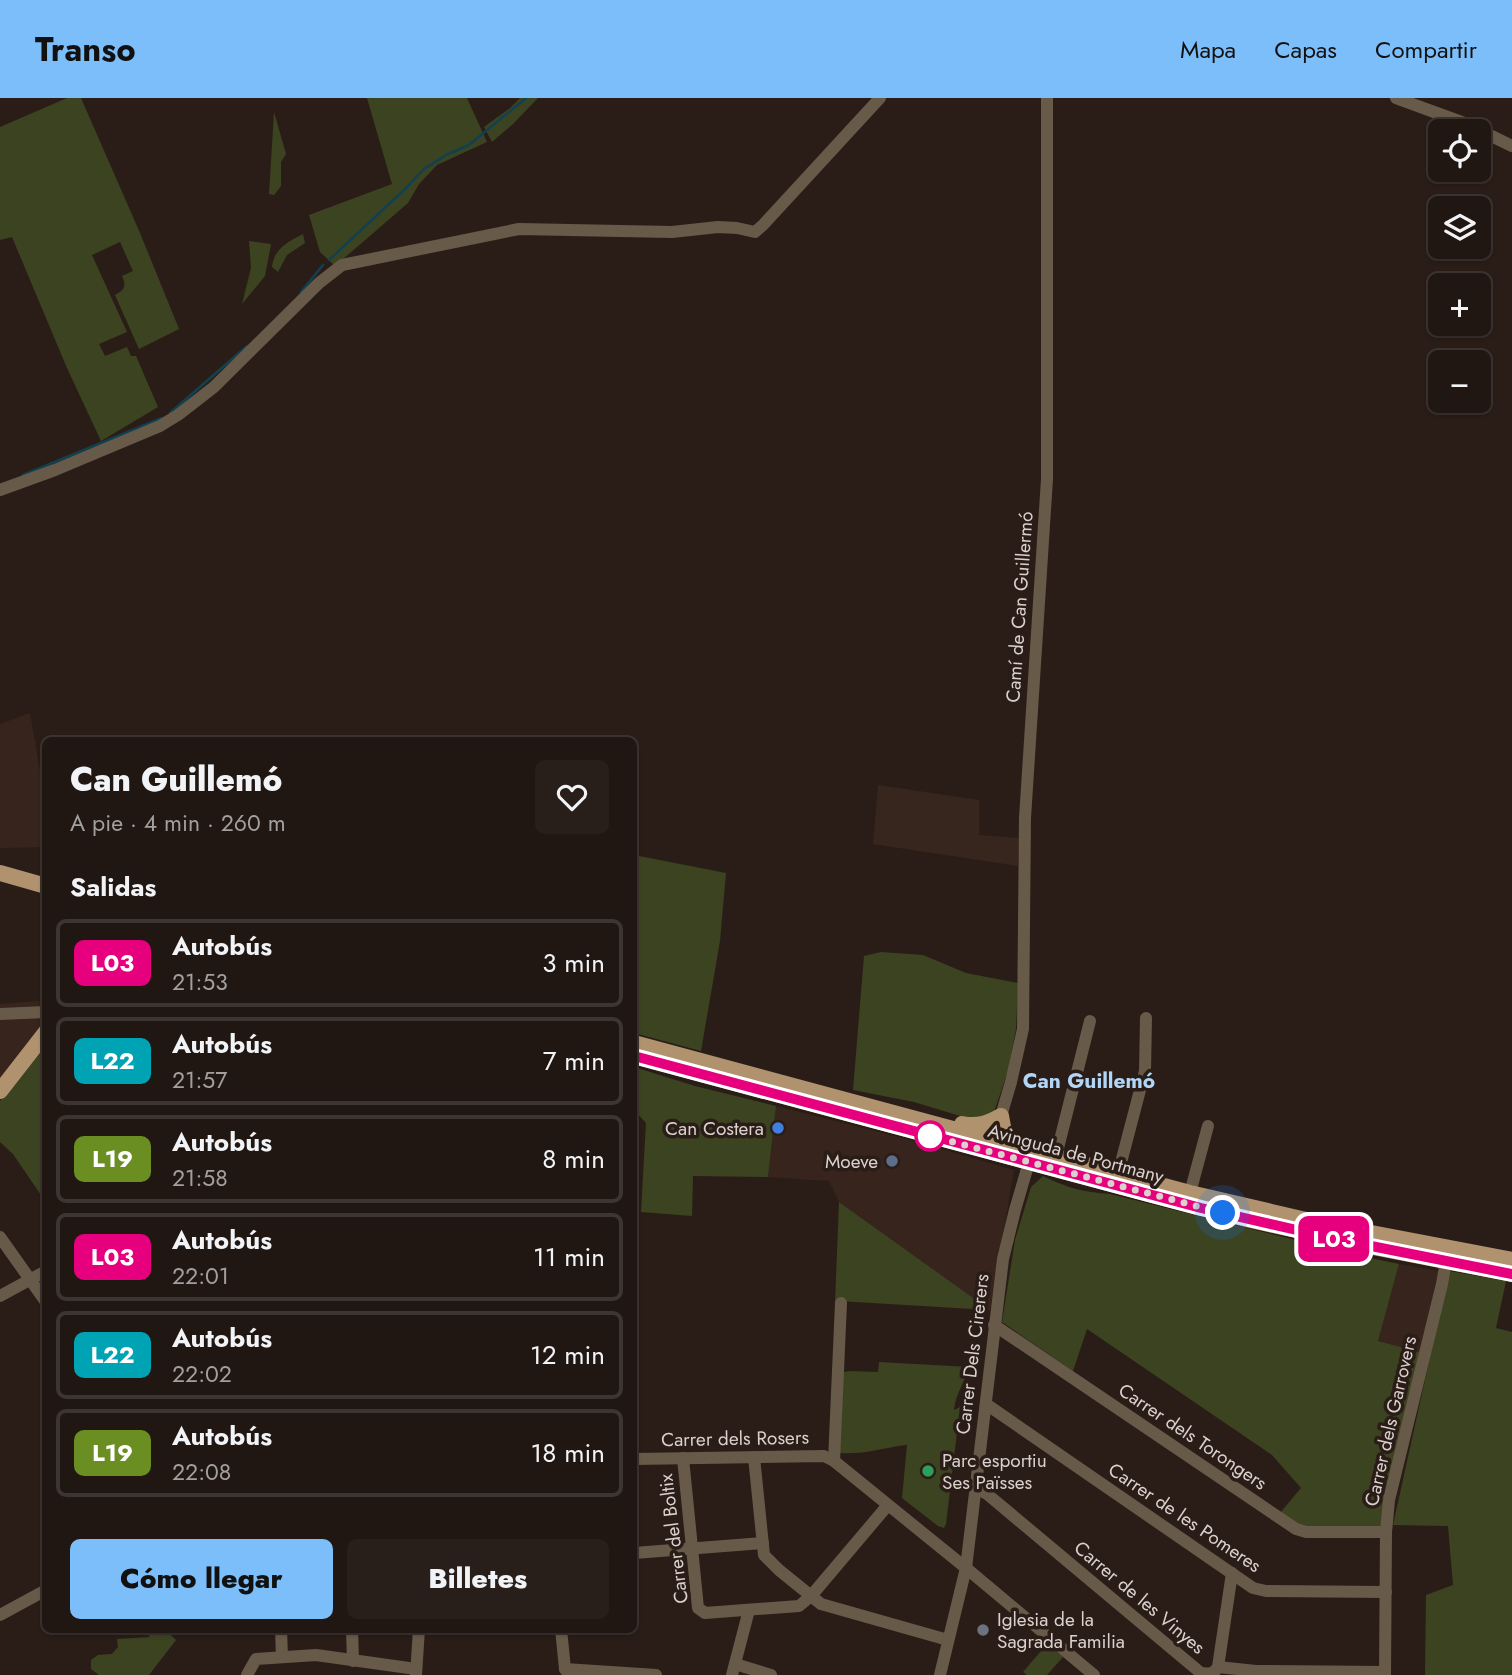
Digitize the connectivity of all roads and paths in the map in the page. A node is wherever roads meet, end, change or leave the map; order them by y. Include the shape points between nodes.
1 (880, 98) edge
2 (1047, 98) edge
3 (1396, 98) edge
4 (1512, 146) edge
5 (0, 490) edge
6 (0, 873) edge
7 (42, 885) edge
8 (42, 1012) edge
9 (31, 1013) junction
10 (0, 1014) edge
11 (1146, 1018) dead end
12 (1090, 1021) dead end
13 (42, 1027) edge
14 (42, 1037) edge
15 (637, 1044) edge
16 (637, 1057) edge
17 (0, 1091) edge
18 (847, 1100) junction
19 (1001, 1116) junction
20 (1208, 1126) dead end
21 (1010, 1144) junction
22 (1056, 1156) junction
23 (1030, 1163) junction
24 (1118, 1174) junction
25 (1190, 1193) junction
26 (0, 1237) edge
27 (1512, 1260) edge
28 (1446, 1261) junction
29 (42, 1273) edge
30 (1512, 1274) edge
31 (29, 1280) junction
32 (0, 1296) edge
33 (42, 1298) edge
34 (841, 1304) dead end
35 (994, 1325) junction
36 (986, 1404) junction
37 (754, 1457) junction
38 (683, 1458) junction
39 (637, 1459) edge
40 (834, 1461) junction
41 (975, 1487) junction
42 (888, 1504) junction
43 (1386, 1532) junction
44 (763, 1543) junction
45 (692, 1548) junction
46 (637, 1553) edge
47 (966, 1568) junction
48 (1232, 1573) junction
49 (42, 1592) edge
50 (1385, 1592) junction
51 (811, 1596) junction
52 (749, 1610) junction
53 (0, 1615) edge
54 (281, 1633) edge
55 (352, 1633) edge
56 (419, 1633) edge
57 (561, 1633) edge
58 (948, 1640) junction
59 (282, 1657) junction
60 (353, 1661) junction
61 (1218, 1667) junction
62 (733, 1670) edge
63 (416, 1672) edge
64 (566, 1672) edge
65 (1385, 1673) edge
66 (612, 1674) edge
67 (656, 1674) edge
68 (247, 1675) edge
69 (771, 1675) edge
70 (940, 1675) edge
71 (1094, 1675) edge

1 - 5 street via 755,232 718,227 672,232 519,229 342,265 214,387 168,422
2 - 19 street, Camí de Can Guillermó via 1047,479 1026,805 1023,1028
3 - 4 street
6 - 7 main road
8 - 9 street
9 - 10 street
9 - 13 street
11 - 24 street via 1145,1071
12 - 22 street
14 - 17 main road
15 - 18 main road, Avinguda de Portmany
16 - 23 main road, Avinguda de Portmany
18 - 19 main road via 878,1102 976,1126
18 - 21 main road, Avinguda de Portmany
19 - 21 main road
20 - 25 street
21 - 22 main road, Avinguda de Portmany
22 - 24 main road, Avinguda de Portmany
23 - 28 main road, Avinguda de Portmany via 1257,1222
23 - 35 street, Carrer Dels Cirerers via 1003,1259
24 - 25 main road, Avinguda de Portmany
25 - 27 main road, Avinguda de Portmany
26 - 31 street
28 - 30 main road, Avinguda de Portmany
28 - 43 street, Carrer dels Garrovers via 1388,1500
29 - 31 street
31 - 32 street
31 - 33 street
34 - 40 street
35 - 36 street, Carrer Dels Cirerers
35 - 43 street, Carrer dels Torongers via 1296,1529
36 - 41 street, Carrer Dels Cirerers
36 - 48 street, Carrer de les Pomeres
37 - 38 street, Carrer dels Rosers
37 - 40 street, Carrer dels Rosers via 824,1456
37 - 44 street
38 - 39 street, Carrer dels Rosers
38 - 45 street, Carrer del Boltix
40 - 42 street, Carrer dels Rosers
41 - 47 street, Carrer Dels Cirerers
41 - 61 street, Carrer de les Vinyes via 1196,1669 1207,1674
42 - 47 street, Carrer dels Rosers
42 - 51 street
43 - 50 street, Carrer dels Garrovers
44 - 45 street
44 - 51 street via 764,1555
45 - 46 street
45 - 52 street, Carrer del Boltix via 698,1608 705,1613
47 - 58 street, Carrer Dels Cirerers
47 - 71 street, Carrer dels Rosers
48 - 50 street, Carrer de les Pomeres via 1261,1590
48 - 61 street
49 - 53 street
50 - 65 street, Carrer dels Garrovers
51 - 52 street via 799,1606
51 - 58 street via 821,1604
52 - 62 street
54 - 59 street
55 - 60 street
56 - 63 street
57 - 64 street
58 - 70 street, Carrer Dels Cirerers
59 - 60 street via 316,1655
59 - 68 street via 256,1659
60 - 63 street
61 - 65 street, Carrer de les Vinyes
62 - 69 street
64 - 66 street
66 - 67 street

